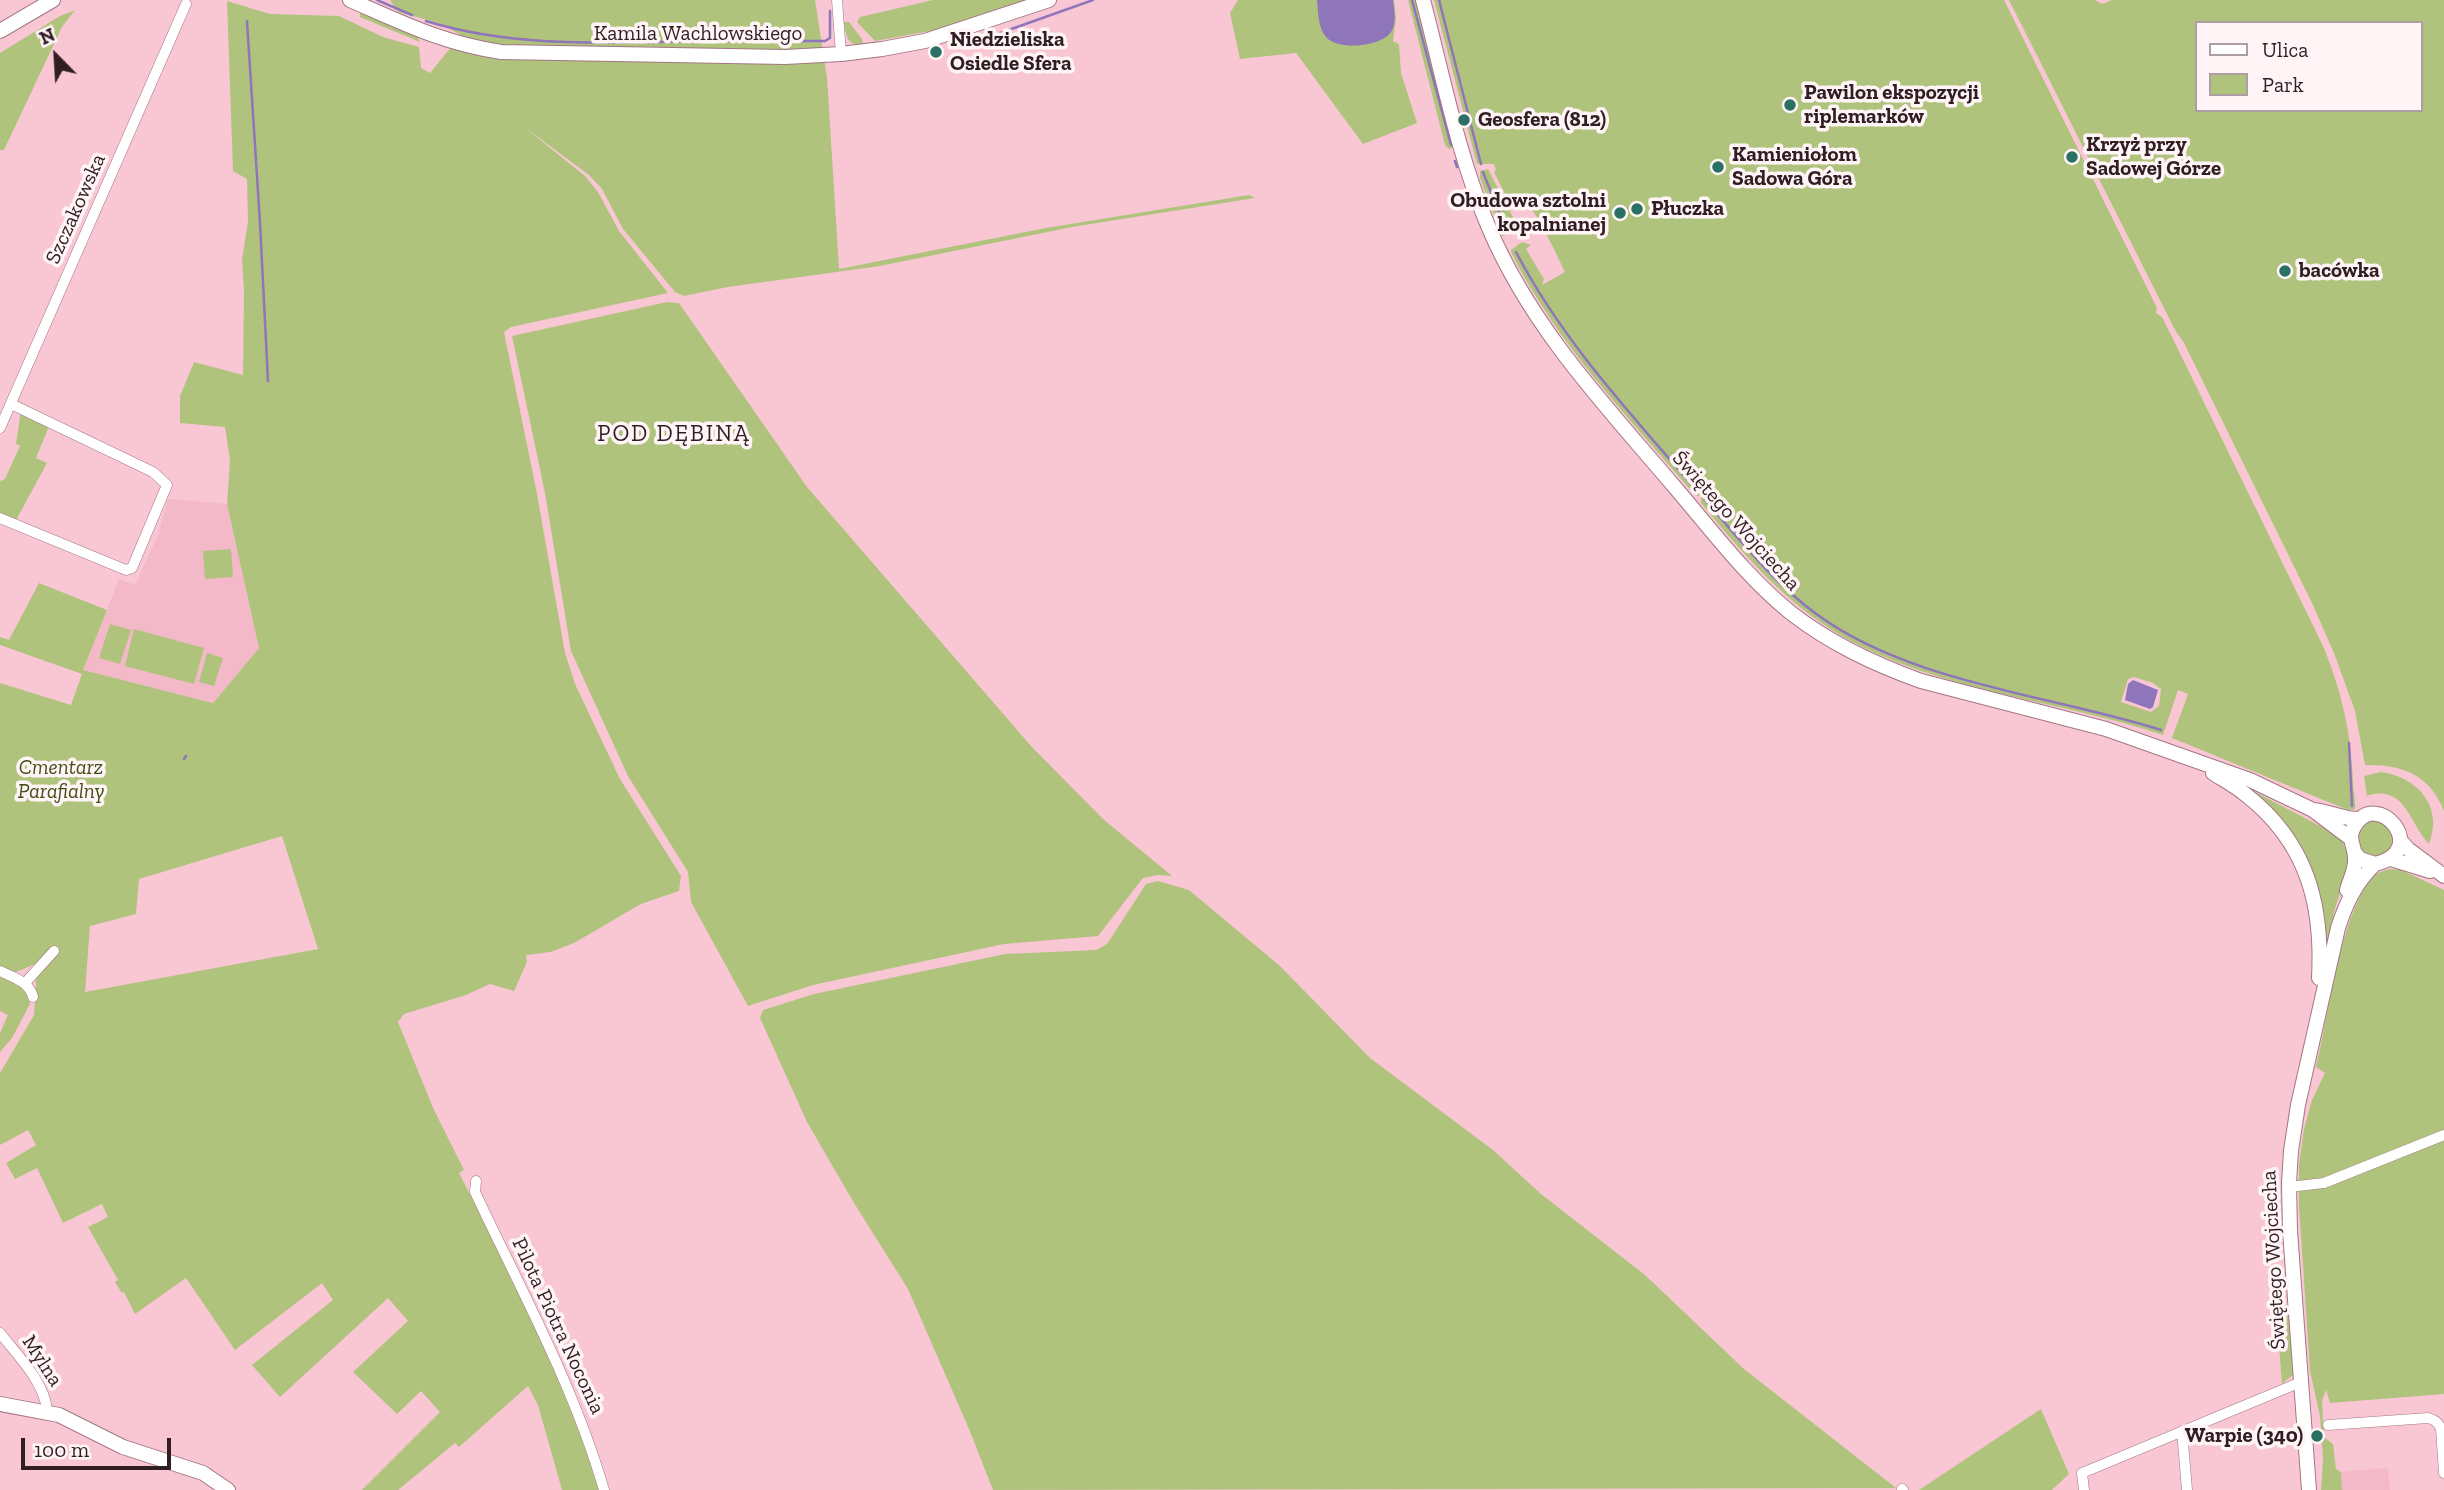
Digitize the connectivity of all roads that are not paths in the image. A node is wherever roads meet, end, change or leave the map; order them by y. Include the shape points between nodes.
1 (53, 0) edge
2 (350, 0) edge
3 (837, 0) edge
4 (1049, 0) edge
5 (1423, 0) edge
6 (186, 4) dead end
7 (0, 31) edge
8 (841, 54) junction
9 (11, 404) junction
10 (0, 428) edge
11 (0, 518) edge
12 (2197, 761) junction
13 (2313, 810) junction
14 (2360, 819) junction
15 (2400, 840) junction
16 (2353, 846) junction
17 (2390, 859) junction
18 (2375, 864) junction
19 (2443, 875) edge
20 (2345, 908) junction
21 (54, 951) dead end
22 (0, 971) edge
23 (25, 983) junction
24 (33, 997) dead end
25 (2319, 1011) junction
26 (2444, 1135) edge
27 (476, 1181) dead end
28 (2289, 1188) junction
29 (0, 1333) edge
30 (2301, 1382) junction
31 (0, 1404) edge
32 (47, 1411) junction
33 (2328, 1425) dead end
34 (2182, 1431) junction
35 (2444, 1474) edge
36 (228, 1490) edge
37 (604, 1490) edge
38 (2084, 1490) edge
39 (2187, 1490) edge
40 (2309, 1490) edge

1 - 7 street
2 - 8 street, Kamila Wachlowskiego via 428,35 501,52
3 - 8 street
4 - 8 street, Kamila Wachlowskiego via 925,41
5 - 12 street, Świętego Wojciecha via 1468,172 1516,283 1564,356 1767,592 1826,638 1891,671 2106,729
6 - 9 street, Szczakowska
9 - 10 street, Szczakowska
9 - 11 street via 153,472 167,485 132,569
12 - 13 street, Świętego Wojciecha
12 - 25 street via 2258,805 2303,866 2320,928
13 - 14 street, Świętego Wojciecha
13 - 16 street, Świętego Wojciecha
14 - 15 street via 2378,814 2387,817 2394,822
14 - 16 street via 2353,828
15 - 17 street
15 - 19 street
16 - 18 street via 2360,859
16 - 20 street, Świętego Wojciecha via 2356,860
17 - 18 street
17 - 19 street
18 - 20 street, Świętego Wojciecha via 2357,884
20 - 25 street, Świętego Wojciecha
21 - 23 street
22 - 23 street
23 - 24 street
25 - 28 street, Świętego Wojciecha via 2298,1105
26 - 28 street via 2324,1183
27 - 37 street, Pilota Piotra Noconia via 475,1192 578,1412
28 - 30 street, Świętego Wojciecha
29 - 32 street, Mylna via 34,1378
30 - 34 street
30 - 40 street, Świętego Wojciecha
31 - 32 street
32 - 36 street via 123,1447 202,1474
33 - 35 street via 2433,1420 2441,1429
34 - 38 street via 2082,1473
34 - 39 street

